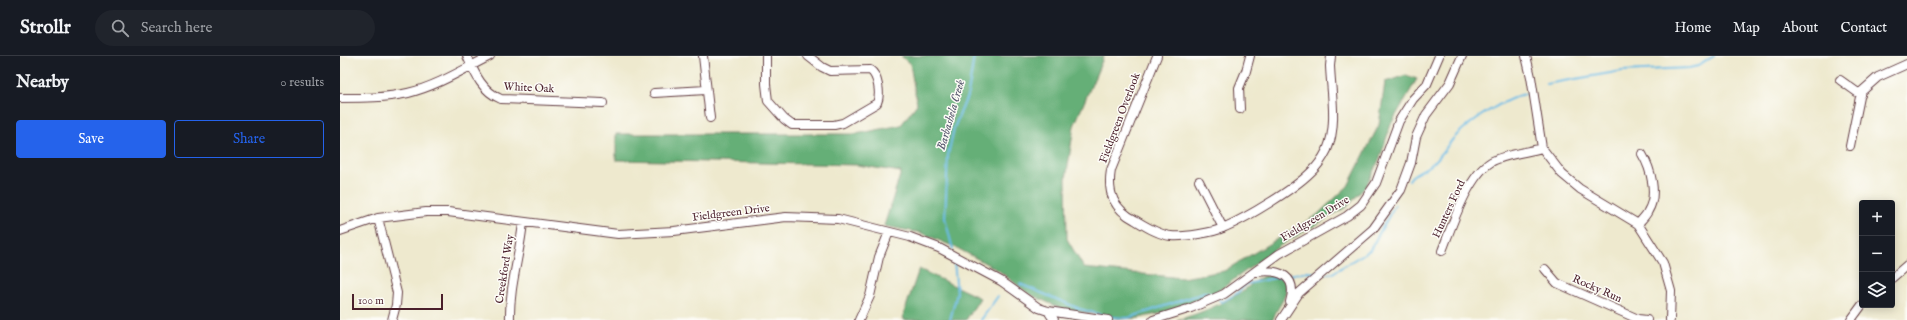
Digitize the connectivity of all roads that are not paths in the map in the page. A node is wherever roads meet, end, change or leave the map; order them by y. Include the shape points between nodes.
1 (467, 56) edge
2 (490, 56) edge
3 (703, 56) edge
4 (766, 56) edge
5 (808, 56) edge
6 (1157, 56) edge
7 (1250, 56) edge
8 (1331, 56) edge
9 (1439, 56) edge
10 (1462, 56) edge
11 (1526, 56) edge
12 (1907, 64) edge
13 (471, 66) junction
14 (1840, 80) dead end
15 (706, 90) junction
16 (654, 93) dead end
17 (1861, 95) junction
18 (340, 98) edge
19 (603, 103) dead end
20 (1240, 109) dead end
21 (710, 118) dead end
22 (1850, 146) dead end
23 (1542, 148) junction
24 (1642, 154) dead end
25 (1199, 181) dead end
26 (378, 218) junction
27 (523, 222) junction
28 (1638, 224) junction
29 (1223, 228) junction
30 (340, 231) edge
31 (889, 232) junction
32 (1442, 251) dead end
33 (1907, 265) edge
34 (1545, 269) dead end
35 (1256, 272) junction
36 (1895, 275) edge
37 (1288, 307) junction
38 (1860, 308) edge
39 (1048, 311) junction
40 (392, 320) edge
41 (510, 320) edge
42 (859, 320) edge
43 (1054, 320) edge
44 (1108, 320) edge
45 (1154, 320) edge
46 (1281, 320) edge
47 (1647, 320) edge
48 (1670, 320) edge
49 (1851, 320) edge

1 - 13 street, White Oak
2 - 13 street
3 - 15 street
4 - 5 street via 768,101 792,125 844,123 877,103 875,74 870,70 830,71
6 - 29 street, Fieldgreen Overlook via 1111,170 1112,195 1124,214 1170,236
7 - 20 street via 1239,88
8 - 29 street, Fieldgreen Overlook via 1332,130 1327,150 1318,165 1298,184
9 - 35 street, Fieldgreen Drive via 1427,84 1413,99 1399,121 1380,174 1367,197 1347,216 1282,252
10 - 37 street via 1450,83 1426,115 1416,137 1401,190 1373,229 1298,292
11 - 23 street via 1532,77
12 - 17 street via 1878,77 1861,92
13 - 18 street via 409,93 373,98
13 - 19 street, White Oak via 479,81 494,96 501,99
14 - 17 street
15 - 16 street
15 - 21 street
17 - 22 street
23 - 28 street via 1562,174 1580,189
23 - 32 street, Hunters Ford via 1491,162 1479,173
24 - 28 street via 1648,164 1653,190 1649,210
25 - 29 street
26 - 27 street, Fieldgreen Drive via 448,212
26 - 30 street, Fieldgreen Drive
26 - 40 street via 397,294
27 - 31 street, Fieldgreen Drive via 618,234 674,231 786,217 838,219
27 - 41 street, Creekford Way via 511,290
28 - 48 street via 1663,263 1671,291
31 - 39 street, Fieldgreen Drive via 910,237 968,262 1039,308
31 - 42 street via 879,257 870,296
33 - 36 street
34 - 47 street, Rocky Run via 1557,283 1638,319
35 - 37 street via 1272,271 1287,277 1292,288
35 - 45 street, Fieldgreen Drive via 1224,294
37 - 46 street
38 - 49 street
39 - 43 street
39 - 44 street, Fieldgreen Drive

